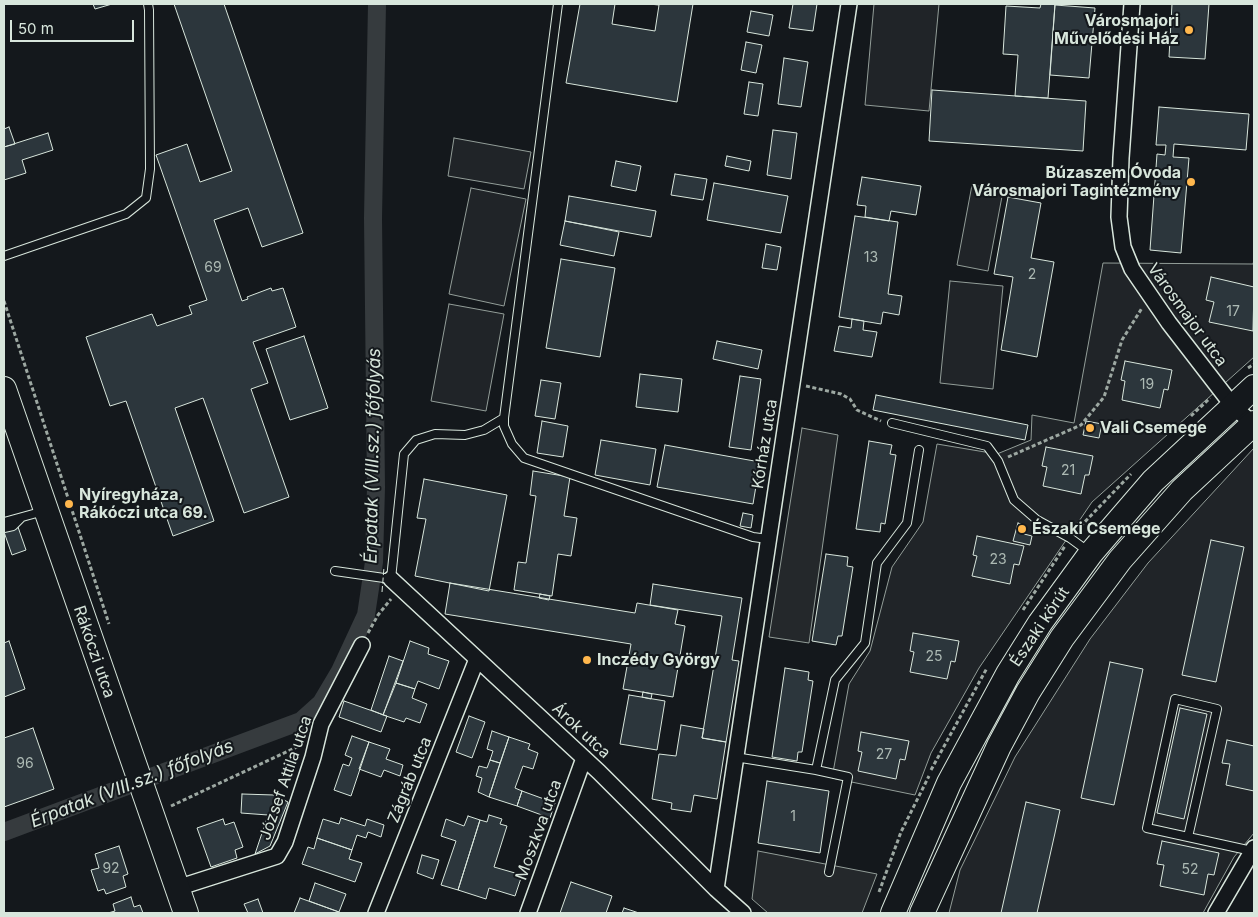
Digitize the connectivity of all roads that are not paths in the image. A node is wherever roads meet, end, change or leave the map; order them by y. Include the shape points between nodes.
1 (148, 4) edge
2 (558, 4) edge
3 (849, 4) edge
4 (1132, 4) edge
5 (4, 256) edge
6 (1254, 387) edge
7 (4, 390) edge
8 (1233, 406) junction
9 (504, 418) junction
10 (892, 423) road end
11 (1254, 423) edge
12 (919, 450) dead end
13 (46, 511) junction
14 (23, 517) junction
15 (4, 522) edge
16 (4, 528) edge
17 (768, 539) junction
18 (1091, 553) junction
19 (335, 571) dead end
20 (396, 584) junction
21 (362, 645) road end
22 (477, 659) junction
23 (735, 757) junction
24 (584, 758) junction
25 (816, 770) junction
26 (1188, 837) junction
27 (1253, 850) edge
28 (829, 872) dead end
29 (177, 888) junction
30 (716, 889) junction
31 (1222, 912) edge
32 (186, 913) edge
33 (376, 913) edge
34 (528, 913) edge
35 (743, 913) edge
36 (893, 913) edge
37 (922, 913) edge

1 - 5 lane via 150,169 146,198 126,214
2 - 9 lane
3 - 17 street, Kórház utca
4 - 8 street, Városmajor utca via 1121,158 1119,217 1123,247 1132,269 1149,295
6 - 8 main road, Északi körút
7 - 13 main road, Rákóczi utca
8 - 11 street, Városmajor utca
8 - 18 main road, Északi körút via 1153,481
9 - 17 lane via 512,444 524,458 753,537
9 - 20 lane via 484,430 465,435 435,434 416,440 404,454
10 - 18 lane via 987,446 998,461 1014,500 1037,520
11 - 37 main road, Északi körút via 1182,490 1120,560 1062,638 998,746
12 - 25 lane via 908,522 877,563 864,643 835,680
13 - 14 lane
13 - 29 main road, Rákóczi utca
14 - 15 lane
14 - 16 lane
17 - 23 street, Kórház utca
18 - 36 main road, Északi körút via 1040,623 984,717 949,784
19 - 20 lane
20 - 22 street, Árok utca
21 - 29 street, József Attila utca via 321,724 313,758 285,842 277,856
22 - 24 street, Árok utca
22 - 33 street, Zágráb utca
23 - 25 lane
23 - 30 street, Kórház utca
24 - 30 street, Árok utca
24 - 34 street, Moszkva utca
25 - 28 lane via 848,777
26 - 26 lane via 1147,828 1175,699 1217,709
26 - 27 lane
27 - 31 street
29 - 32 main road, Rákóczi utca
30 - 35 street, Árok utca

